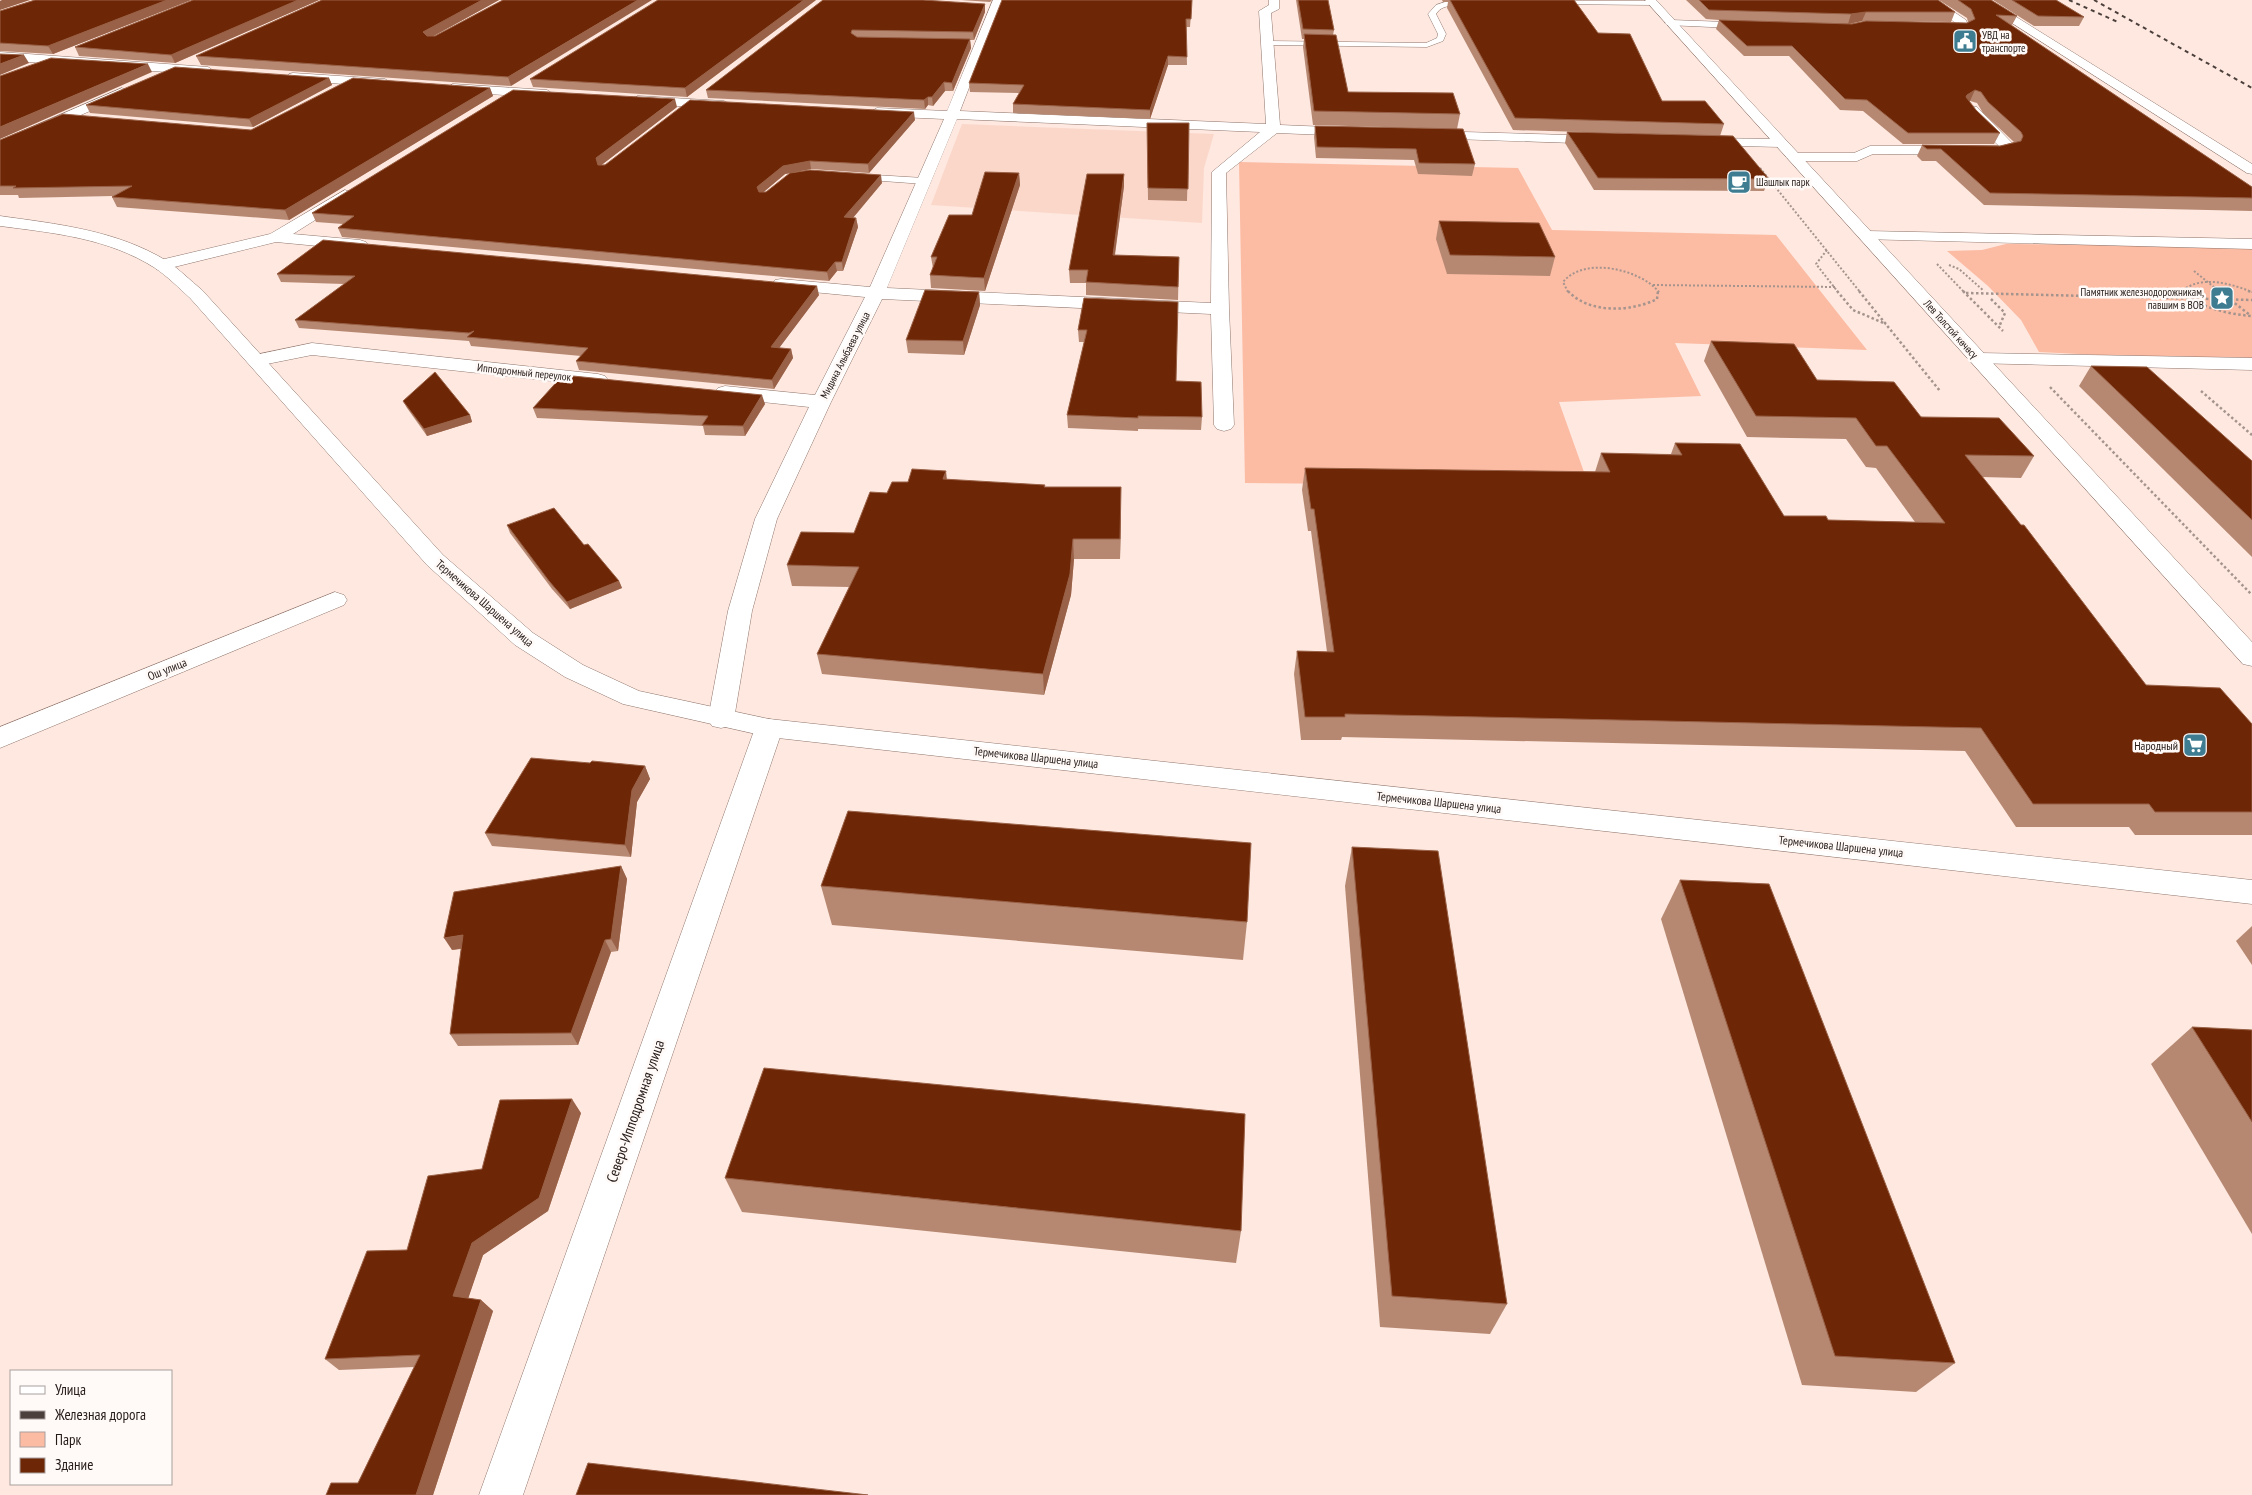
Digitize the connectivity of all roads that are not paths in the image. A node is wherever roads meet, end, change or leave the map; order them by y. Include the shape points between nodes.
1 (1274, 0) edge
2 (1929, 0) edge
3 (1981, 0) edge
4 (1651, 2) edge
5 (1480, 3) edge
6 (1547, 3) edge
7 (993, 4) edge
8 (1671, 23) junction
9 (1770, 27) edge
10 (1917, 27) edge
11 (1267, 43) junction
12 (81, 49) edge
13 (0, 56) edge
14 (202, 57) edge
15 (54, 60) junction
16 (176, 68) junction
17 (27, 70) edge
18 (225, 72) edge
19 (284, 76) edge
20 (150, 80) edge
21 (354, 81) junction
22 (532, 82) dead end
23 (402, 84) edge
24 (133, 87) edge
25 (440, 87) edge
26 (707, 91) edge
27 (516, 92) junction
28 (329, 94) edge
29 (565, 95) edge
30 (623, 99) edge
31 (499, 102) edge
32 (691, 103) junction
33 (740, 105) edge
34 (1970, 107) edge
35 (865, 112) edge
36 (677, 114) edge
37 (952, 116) junction
38 (64, 117) junction
39 (93, 120) edge
40 (1273, 129) junction
41 (1362, 133) edge
42 (1412, 135) edge
43 (1620, 140) edge
44 (1690, 142) edge
45 (1781, 143) junction
46 (0, 146) edge
47 (1793, 157) junction
48 (2252, 170) edge
49 (849, 176) edge
50 (924, 180) junction
51 (353, 190) edge
52 (0, 221) edge
53 (1867, 236) junction
54 (276, 237) junction
55 (2252, 244) edge
56 (375, 246) edge
57 (162, 265) junction
58 (768, 283) edge
59 (876, 293) junction
60 (1220, 309) junction
61 (1979, 359) junction
62 (257, 360) junction
63 (2252, 364) edge
64 (616, 382) edge
65 (704, 390) edge
66 (822, 402) junction
67 (1224, 425) dead end
68 (335, 600) dead end
69 (2252, 658) edge
70 (721, 719) junction
71 (770, 728) junction
72 (0, 738) edge
73 (2252, 892) edge
74 (501, 1495) edge

1 - 11 street via 1275,7 1265,12
2 - 10 street via 1962,22 1963,28
3 - 48 street
4 - 6 lane
4 - 8 street, Лев Толстой көчөсү
5 - 11 lane via 1434,8 1432,14 1442,34 1440,39 1427,45
7 - 37 street, Мидина Алыбаева улица via 975,44
8 - 9 street
8 - 45 street, Лев Толстой көчөсү
11 - 40 street
12 - 15 street
13 - 15 street
14 - 16 street
15 - 16 street
15 - 17 street
16 - 18 street
16 - 20 street
19 - 21 street
21 - 23 street
21 - 28 street
22 - 27 street
24 - 38 street
25 - 27 street
26 - 32 street
27 - 29 street
27 - 31 street
30 - 32 street
32 - 33 street
32 - 36 lane
34 - 47 street via 2009,148 1870,150 1857,157
35 - 37 street
37 - 40 street
37 - 50 street, Мидина Алыбаева улица
38 - 39 street
38 - 46 street
40 - 41 street
40 - 60 street via 1219,172
42 - 43 street
44 - 45 street
45 - 47 street, Лев Толстой көчөсү
47 - 53 street, Лев Толстой көчөсү
49 - 50 lane
50 - 59 street, Мидина Алыбаева улица
51 - 54 street
52 - 57 street, Термечикова Шаршена улица via 101,238
53 - 55 street
53 - 61 street, Лев Толстой көчөсү
54 - 56 street
54 - 57 street
57 - 62 street, Термечикова Шаршена улица via 196,294
58 - 59 street
59 - 60 street
59 - 66 street, Мидина Алыбаева улица
60 - 67 street
61 - 63 street
61 - 69 street, Лев Толстой көчөсү
62 - 64 street, Ипподромный переулок via 312,349
62 - 70 street, Термечикова Шаршена улица via 434,560 524,639 574,671 632,698
65 - 66 street
66 - 70 street, Мидина Алыбаева улица via 766,519 740,611
68 - 72 street, Ош улица
70 - 71 street, Термечикова Шаршена улица
71 - 73 street, Термечикова Шаршена улица
71 - 74 street, Северо-Ипподромная улица

